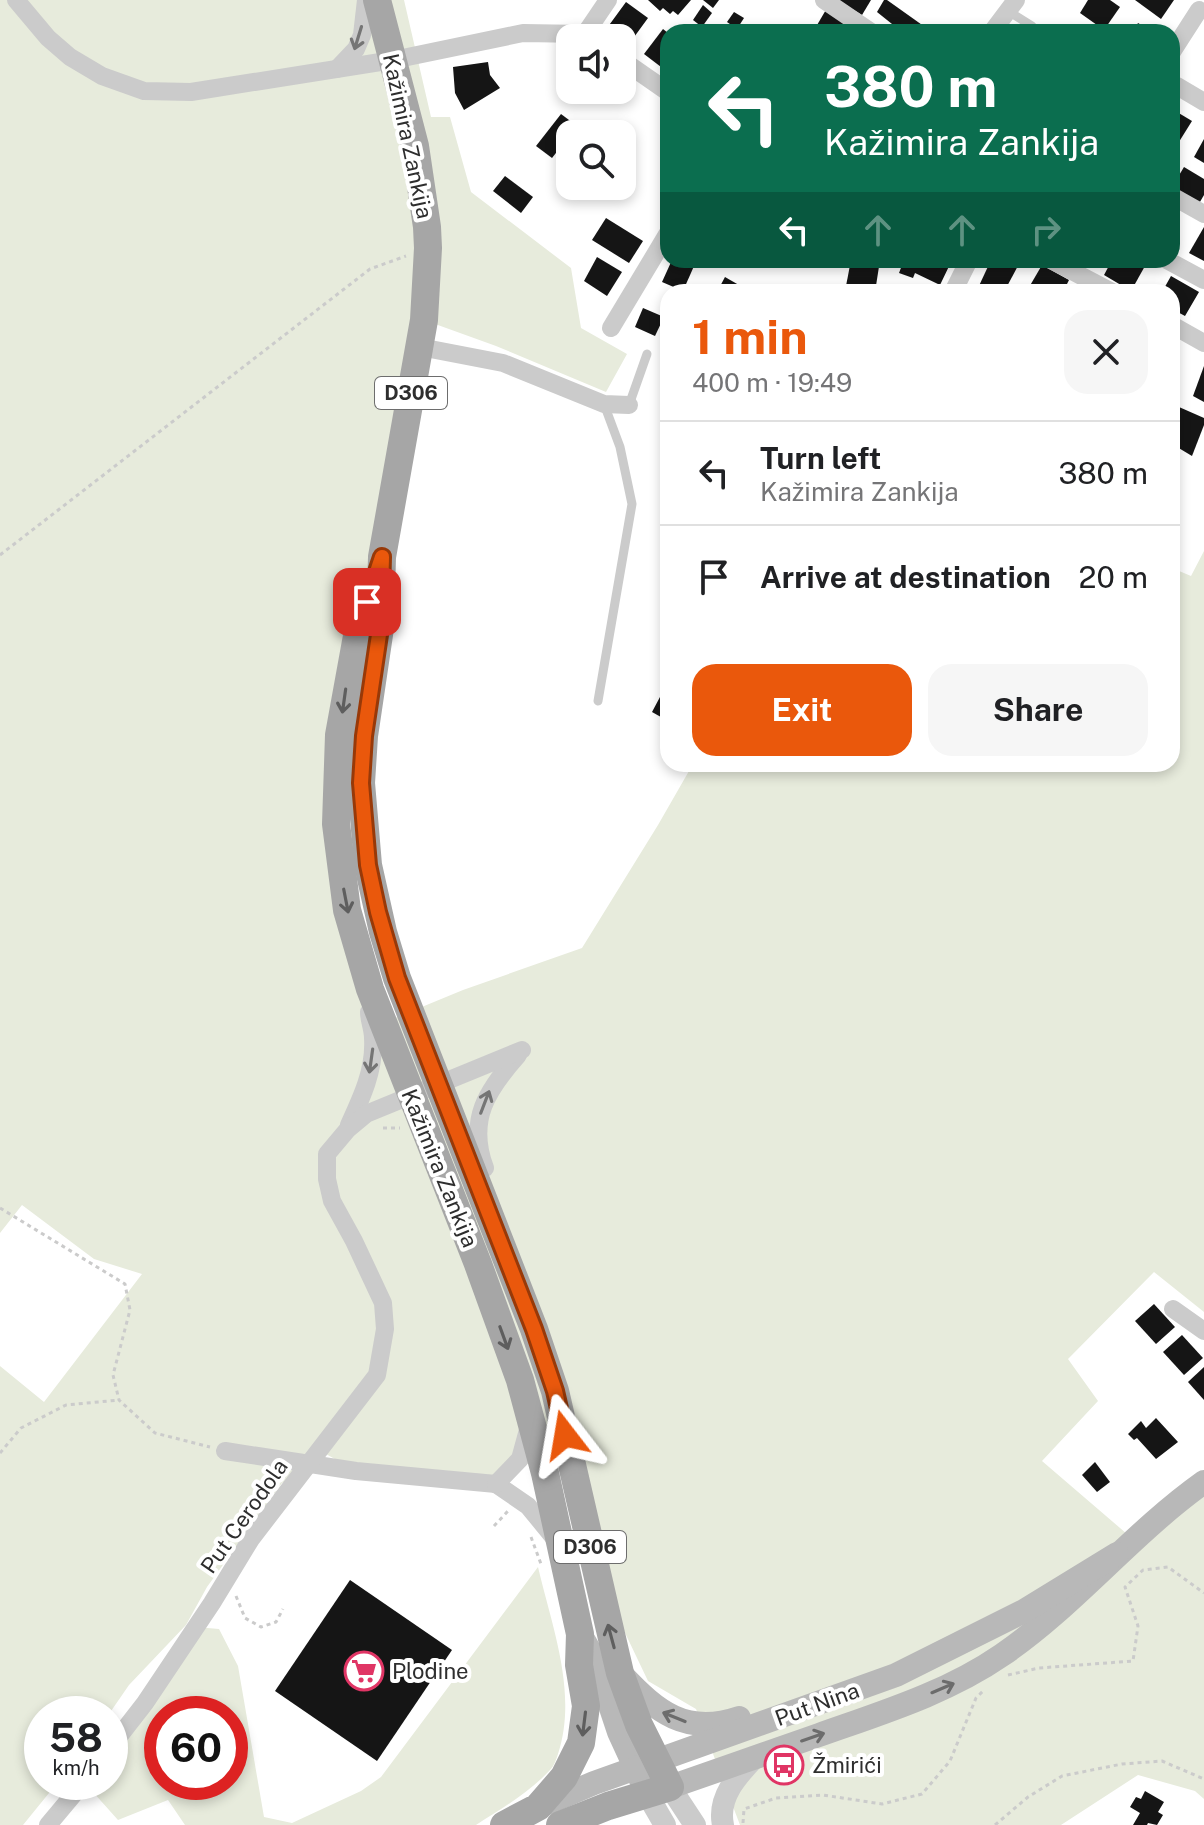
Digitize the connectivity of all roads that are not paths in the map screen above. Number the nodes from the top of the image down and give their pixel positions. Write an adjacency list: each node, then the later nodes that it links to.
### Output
1 (16, 0): 15 (street)
2 (366, 0): 15 (street, one-way to 15)
3 (377, 0): 14 (main road, Kažimira Zankija / D306)
4 (608, 0): 8 (street)
5 (824, 0): 9 (street)
6 (1011, 4): 10 (street); 11 (lane)
7 (1199, 10): 13 (street)
8 (595, 24)
9 (859, 24)
10 (997, 24)
11 (1030, 24)
12 (556, 35): 14 (street)
13 (1180, 40)
14 (393, 60): 15 (street); 30 (main road, Kažimira Zankija / D306)
15 (337, 69)
16 (636, 70): 17 (street)
17 (660, 86)
18 (1180, 88): 19 (street)
19 (1204, 102)
20 (1180, 200): 21 (street)
21 (1204, 214)
22 (660, 246): 27 (street)
23 (1180, 267): 25 (street)
24 (1065, 268): 26 (street)
25 (1204, 280)
26 (1092, 284)
27 (611, 328)
28 (1180, 330): 29 (street)
29 (1204, 343)
30 (420, 347): 32 (street); 34 (main road, Kažimira Zankija / D306)
31 (647, 354): 33 (lane)
32 (604, 404): 33 (street); 35 (lane)
33 (629, 405)
34 (382, 557): 36 (main road, Kažimira Zankija / D306, one-way to 36); 37 (main road, Kažimira Zankija / D306)
35 (598, 701)
36 (370, 989): 38 (main road, Kažimira Zankija / D306); 39 (street, one-way to 39)
37 (439, 1083): 38 (street); 40 (main road, Kažimira Zankija / D306); 40 (street, one-way to 37)
38 (411, 1095): 39 (street); 43 (main road, Kažimira Zankija / D306, one-way to 43)
39 (348, 1129): 45 (street)
40 (496, 1232): 51 (main road, Kažimira Zankija / D306, one-way to 40)
41 (1173, 1309): 42 (street)
42 (1204, 1331)
43 (531, 1417): 47 (street); 48 (main road, Kažimira Zankija / D306)
44 (225, 1451): 45 (street)
45 (309, 1465): 47 (street, Put Cerodola); 53 (street, Put Cerodola)
46 (1204, 1482): 49 (main road, Put Nina)
47 (496, 1484): 48 (street)
48 (560, 1546): 50 (main road, Kažimira Zankija / D306)
49 (1117, 1554): 52 (main road, Put Nina); 54 (main road, Put Nina, one-way to 49)
50 (580, 1634): 55 (main road, Kažimira Zankija); 57 (main road, D306, one-way to 57)
51 (620, 1673): 52 (main road, one-way to 51); 55 (main road, Kažimira Zankija / D306)
52 (776, 1719): 55 (main road, Put Nina)
53 (128, 1725)
54 (755, 1757): 55 (main road, Put Nina); 63 (street)
55 (652, 1778): 57 (main road, Put Nina); 60 (main road, Put Nina); 61 (street); 62 (street)
56 (69, 1800): 58 (street)
57 (538, 1807): 59 (main road, Put Nina / D306)
58 (48, 1825)
59 (504, 1825)
60 (560, 1825)
61 (665, 1825)
62 (695, 1825)
63 (723, 1825)

